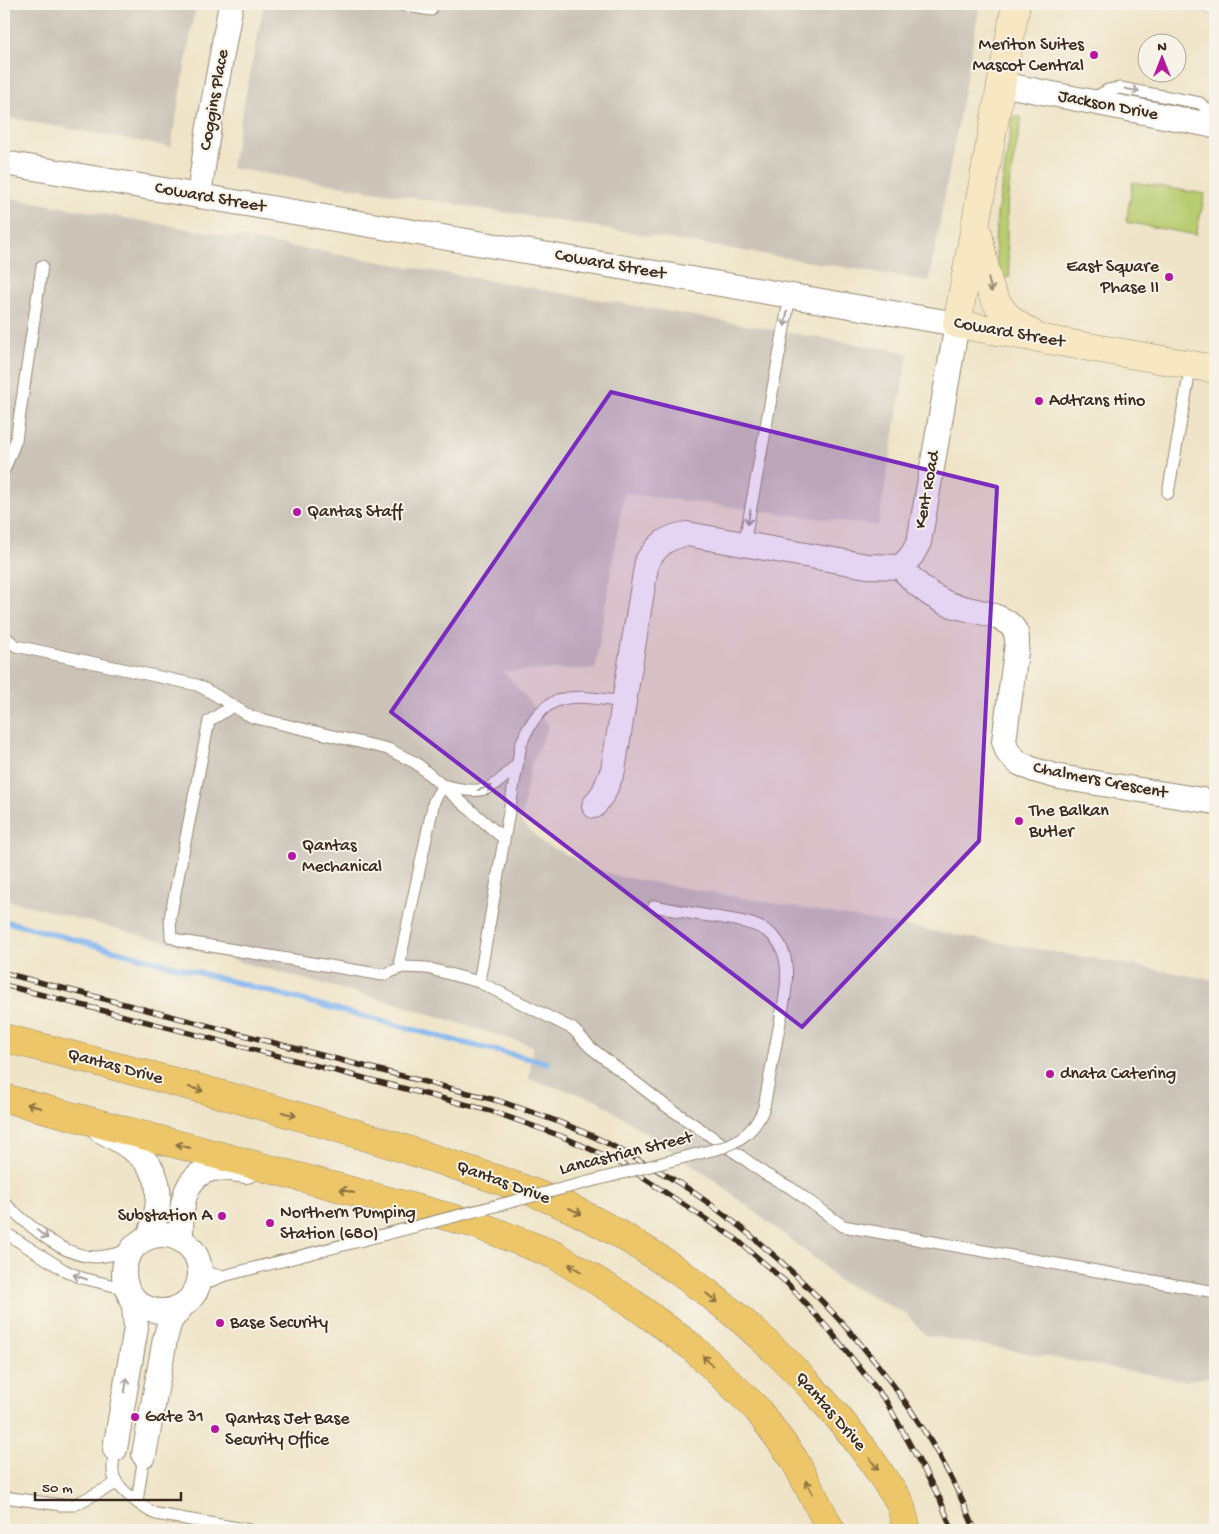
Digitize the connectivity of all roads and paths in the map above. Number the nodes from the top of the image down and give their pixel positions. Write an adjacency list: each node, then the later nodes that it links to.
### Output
1 (231, 4): 10 (street, Coggins Place)
2 (397, 4): 6 (lane)
3 (1014, 4): 7 (main road, Kent Road)
4 (1210, 4): 5 (street)
5 (1215, 5)
6 (431, 10)
7 (1001, 84): 8 (street, Jackson Drive); 11 (main road, Kent Road)
8 (1211, 125)
9 (4, 163): 10 (street, Coward Street)
10 (199, 196): 13 (street, Coward Street)
11 (975, 221): 14 (main road, Kent Road); 15 (main road, one-way to 15)
12 (42, 266): 17 (lane)
13 (790, 296): 14 (street, Coward Street); 19 (lane, one-way to 19)
14 (957, 324): 15 (main road, Coward Street); 20 (street, Kent Road)
15 (1042, 338): 16 (main road, Coward Street)
16 (1203, 367): 18 (lane)
17 (4, 470)
18 (1168, 493)
19 (744, 545): 20 (street); 22 (street)
20 (901, 567): 26 (street, Chalmers Crescent)
21 (4, 636): 23 (lane)
22 (624, 702): 24 (lane); 27 (street)
23 (233, 706): 25 (lane); 30 (lane)
24 (517, 763): 25 (lane, one-way to 24); 28 (lane)
25 (443, 785): 28 (lane); 30 (lane)
26 (1215, 802)
27 (594, 806)
28 (503, 838): 31 (lane)
29 (654, 906): 41 (lane, Lancastrian Street, bridge)
30 (403, 967): 31 (lane)
31 (479, 982): 43 (lane)
32 (4, 1038): 52 (highway, Qantas Drive, one-way to 52)
33 (4, 1098): 34 (highway, one-way to 33)
34 (64, 1114): 35 (highway, one-way to 34); 39 (street)
35 (281, 1173): 38 (street); 51 (highway, one-way to 35)
36 (4, 1203): 39 (lane, one-way to 39)
37 (4, 1232): 42 (lane, one-way to 37)
38 (181, 1240): 39 (street); 40 (street)
39 (140, 1243): 42 (street)
40 (197, 1258): 41 (lane); 44 (street)
41 (223, 1276): 44 (lane, Lancastrian Street)
42 (128, 1291): 44 (street); 45 (street, one-way to 42)
43 (1215, 1292)
44 (188, 1300): 46 (street)
45 (117, 1441): 46 (street); 47 (lane)
46 (146, 1446): 49 (lane)
47 (117, 1483): 48 (lane); 49 (lane)
48 (4, 1497)
49 (137, 1502): 50 (lane)
50 (250, 1530)
51 (831, 1530)
52 (907, 1530)

